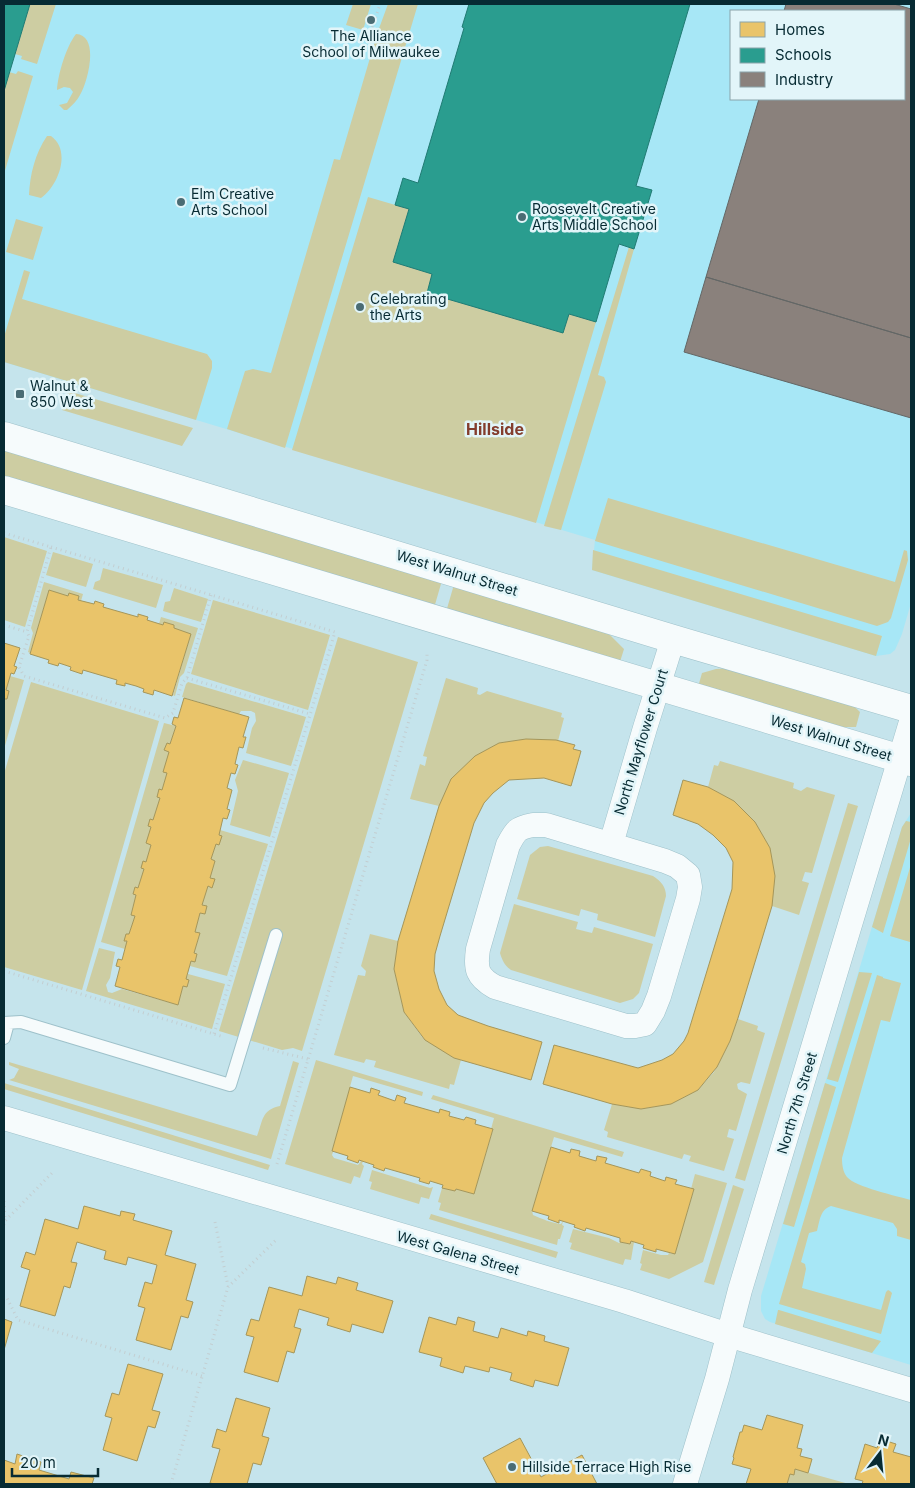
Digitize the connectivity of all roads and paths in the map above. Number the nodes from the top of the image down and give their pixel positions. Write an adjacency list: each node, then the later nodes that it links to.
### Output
1 (380, 4): 2 (path)
2 (371, 32)
3 (4, 436): 10 (main road, West Walnut Street)
4 (4, 490): 13 (main road, West Walnut Street)
5 (4, 533): 6 (path)
6 (51, 547): 7 (path); 9 (path)
7 (212, 595): 12 (path); 15 (path)
8 (4, 625): 9 (path)
9 (27, 632): 12 (path)
10 (673, 639): 13 (street, North Mayflower Court); 14 (main road, West Walnut Street)
11 (427, 654): 25 (path)
12 (187, 678): 15 (path)
13 (658, 686): 17 (main road, West Walnut Street); 18 (street, North Mayflower Court)
14 (911, 709)
15 (310, 714): 22 (path)
16 (911, 722): 17 (street, North 7th Street)
17 (906, 760): 35 (street, North 7th Street)
18 (611, 844): 18 (street)
19 (276, 935): 24 (lane)
20 (4, 971): 22 (path)
21 (6, 1023): 23 (lane); 24 (lane)
22 (214, 1034): 24 (path)
23 (4, 1038)
24 (243, 1042): 25 (path)
25 (308, 1059): 27 (path)
26 (4, 1118): 35 (street, West Galena Street)
27 (277, 1164)
28 (52, 1173): 31 (path)
29 (4, 1201): 31 (path)
30 (215, 1222): 33 (path)
31 (4, 1223)
32 (276, 1240): 33 (path)
33 (228, 1287): 36 (path)
34 (4, 1296): 36 (path)
35 (728, 1335): 37 (street, West Galena Street); 39 (street, North 7th Street)
36 (202, 1376): 38 (path)
37 (911, 1390)
38 (170, 1484)
39 (685, 1484)

